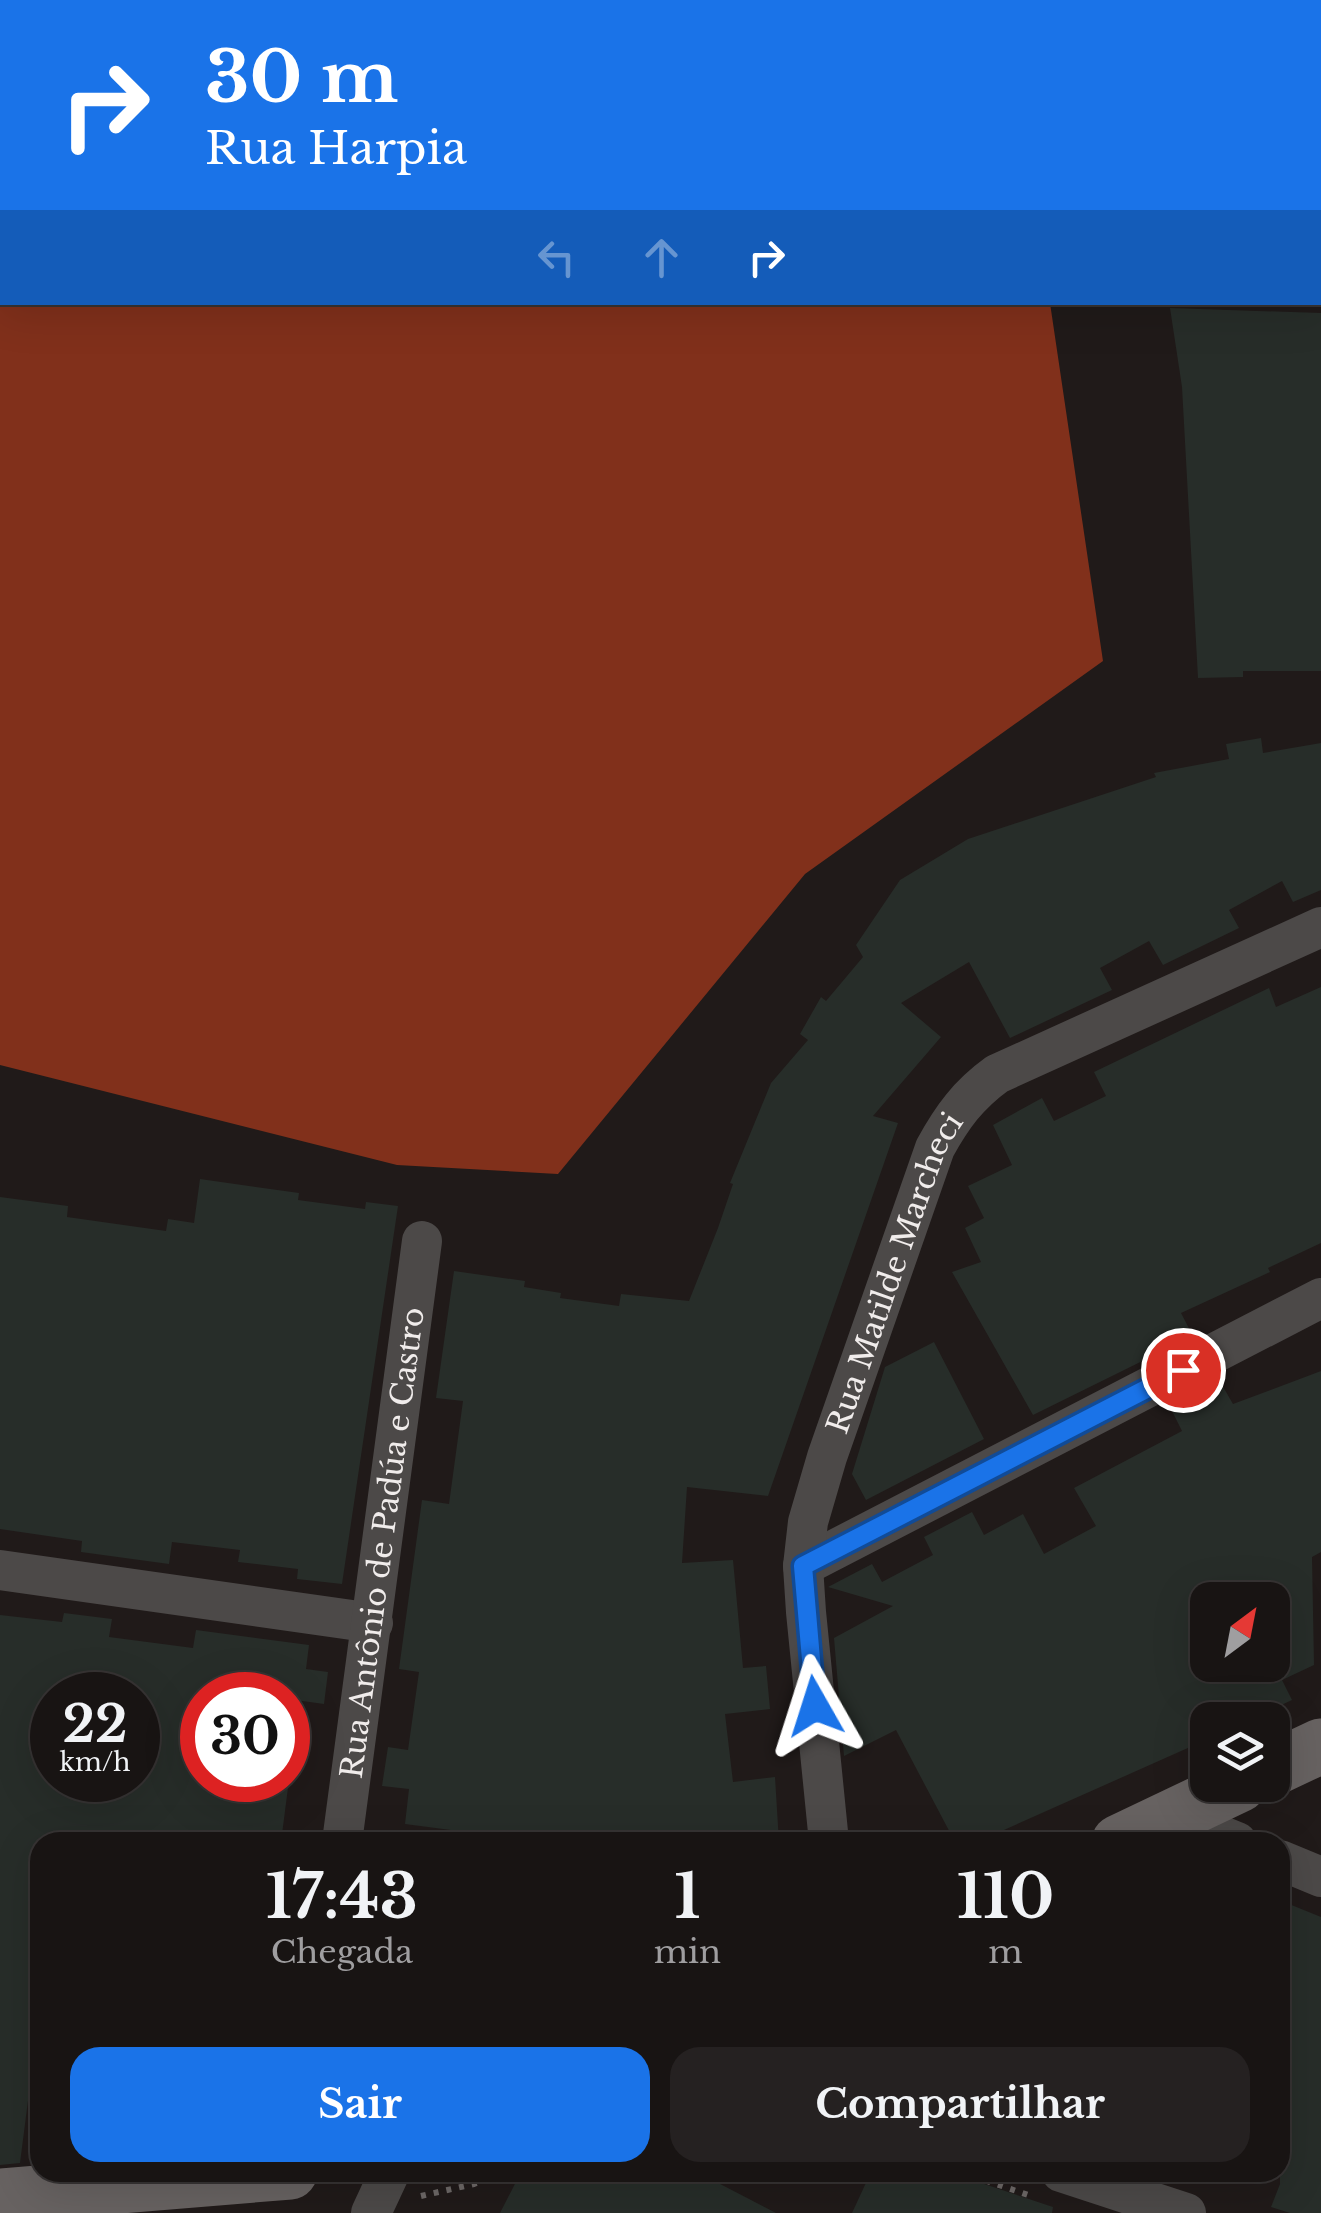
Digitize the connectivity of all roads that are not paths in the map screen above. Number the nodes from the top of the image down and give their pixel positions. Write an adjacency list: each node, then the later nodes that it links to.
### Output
1 (1321, 927): 4 (street, Rua Matilde Marcheci)
2 (422, 1241): 6 (street, Rua Antônio de Padúa e Castro)
3 (1321, 1298): 4 (street)
4 (803, 1566): 12 (street, Rua Matilde Marcheci)
5 (0, 1570): 6 (street)
6 (373, 1623): 11 (street, Rua Antônio de Padúa e Castro)
7 (1321, 1746): 8 (main road)
8 (1290, 1761)
9 (1203, 1802): 10 (main road)
10 (1173, 1816): 13 (main road); 14 (street)
11 (343, 1832)
12 (828, 1832)
13 (1140, 1832)
14 (1213, 1832)
15 (1290, 1864): 16 (street)
16 (1321, 1877)
17 (169, 2182): 19 (main road)
18 (1055, 2187): 20 (street)
19 (0, 2196)
20 (1186, 2213)

